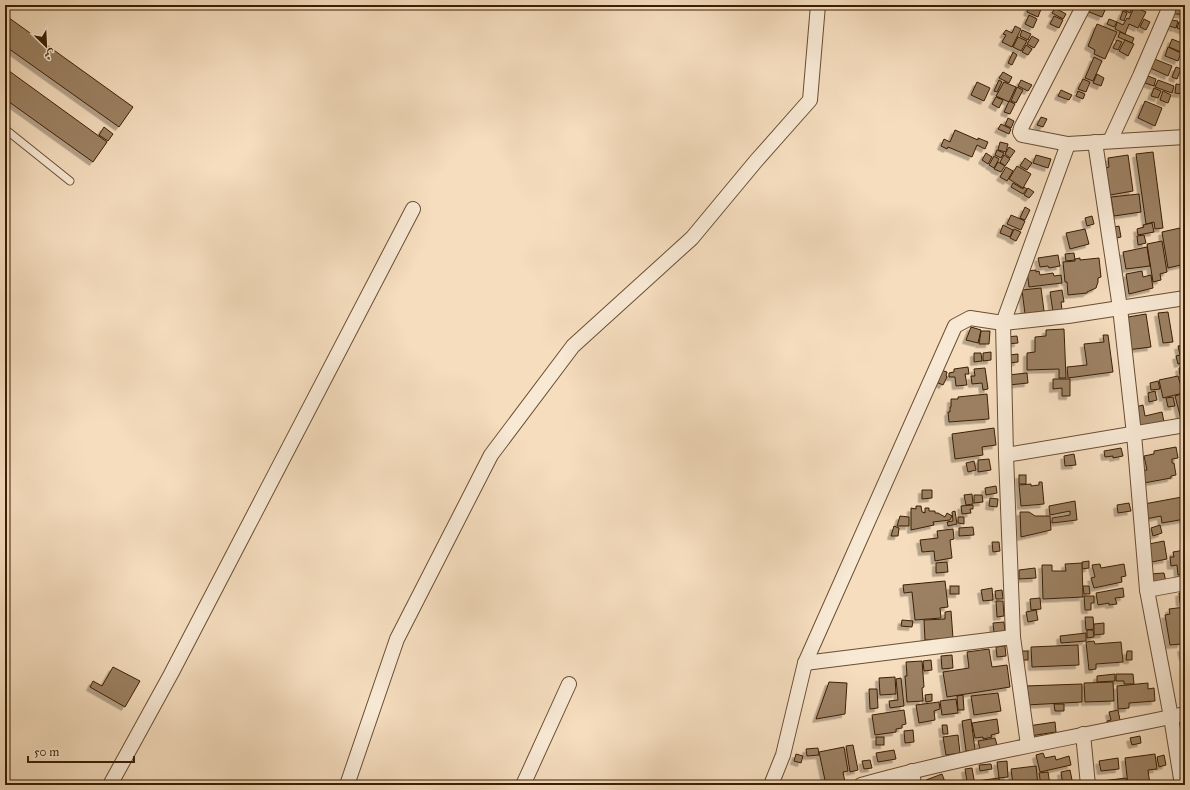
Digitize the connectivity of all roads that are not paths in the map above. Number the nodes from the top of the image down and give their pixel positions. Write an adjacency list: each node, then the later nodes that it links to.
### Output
1 (818, 5): 27 (street)
2 (1084, 5): 8 (street)
3 (1168, 11): 6 (street)
4 (5, 129): 9 (lane)
5 (1185, 137): 6 (street)
6 (1110, 141): 7 (street)
7 (1095, 142): 8 (street); 12 (street)
8 (1068, 144): 13 (street)
9 (70, 181)
10 (413, 209): 26 (street)
11 (1185, 298): 12 (street)
12 (1120, 308): 13 (street); 15 (street)
13 (1003, 323): 16 (street); 20 (street)
14 (1185, 425): 15 (street)
15 (1134, 434): 16 (street); 18 (street)
16 (1006, 455): 19 (street)
17 (1185, 583): 18 (street)
18 (1147, 590): 22 (street)
19 (1013, 637): 20 (street); 24 (street)
20 (805, 663): 29 (street)
21 (569, 684): 28 (street)
22 (1178, 716): 23 (street); 33 (street)
23 (1083, 734): 24 (street); 32 (street)
24 (1028, 746): 25 (street)
25 (912, 771): 30 (street); 31 (street)
26 (110, 785)
27 (347, 785)
28 (523, 785)
29 (771, 785)
30 (861, 785)
31 (914, 785)
32 (1088, 785)
33 (1182, 785)

